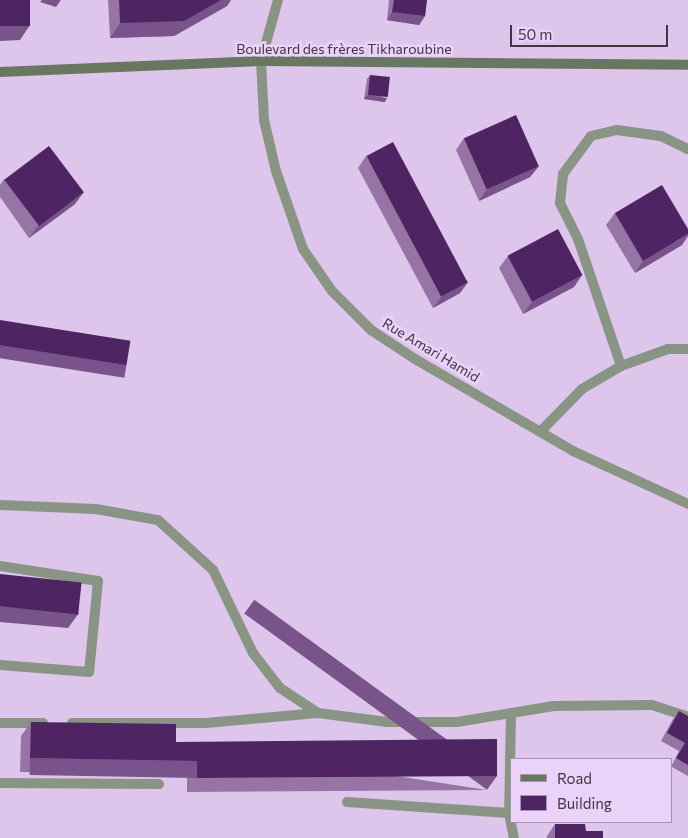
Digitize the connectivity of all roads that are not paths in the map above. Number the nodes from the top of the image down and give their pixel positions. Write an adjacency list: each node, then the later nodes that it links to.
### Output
1 (278, 0): 2 (street, Rue Amari Hamid)
2 (262, 61): 3 (street, Boulevard des frères Tikharoubine); 4 (street, Boulevard des frères Tikharoubine); 8 (street, Rue Amari Hamid)
3 (688, 65)
4 (0, 72)
5 (688, 149): 7 (street)
6 (688, 349): 7 (street)
7 (621, 366): 8 (street)
8 (542, 430): 9 (street, Rue Amari Hamid)
9 (688, 504)
10 (0, 505): 13 (street)
11 (0, 566): 12 (street)
12 (0, 665)
13 (318, 713): 14 (street); 16 (street)
14 (511, 713): 15 (street); 17 (street)
15 (688, 717)
16 (0, 723)
17 (510, 758)
18 (510, 763): 22 (street)
19 (0, 784): 20 (street)
20 (160, 784)
21 (347, 802): 22 (street)
22 (509, 813): 23 (street)
23 (510, 818)
24 (511, 823): 25 (street)
25 (514, 838)

